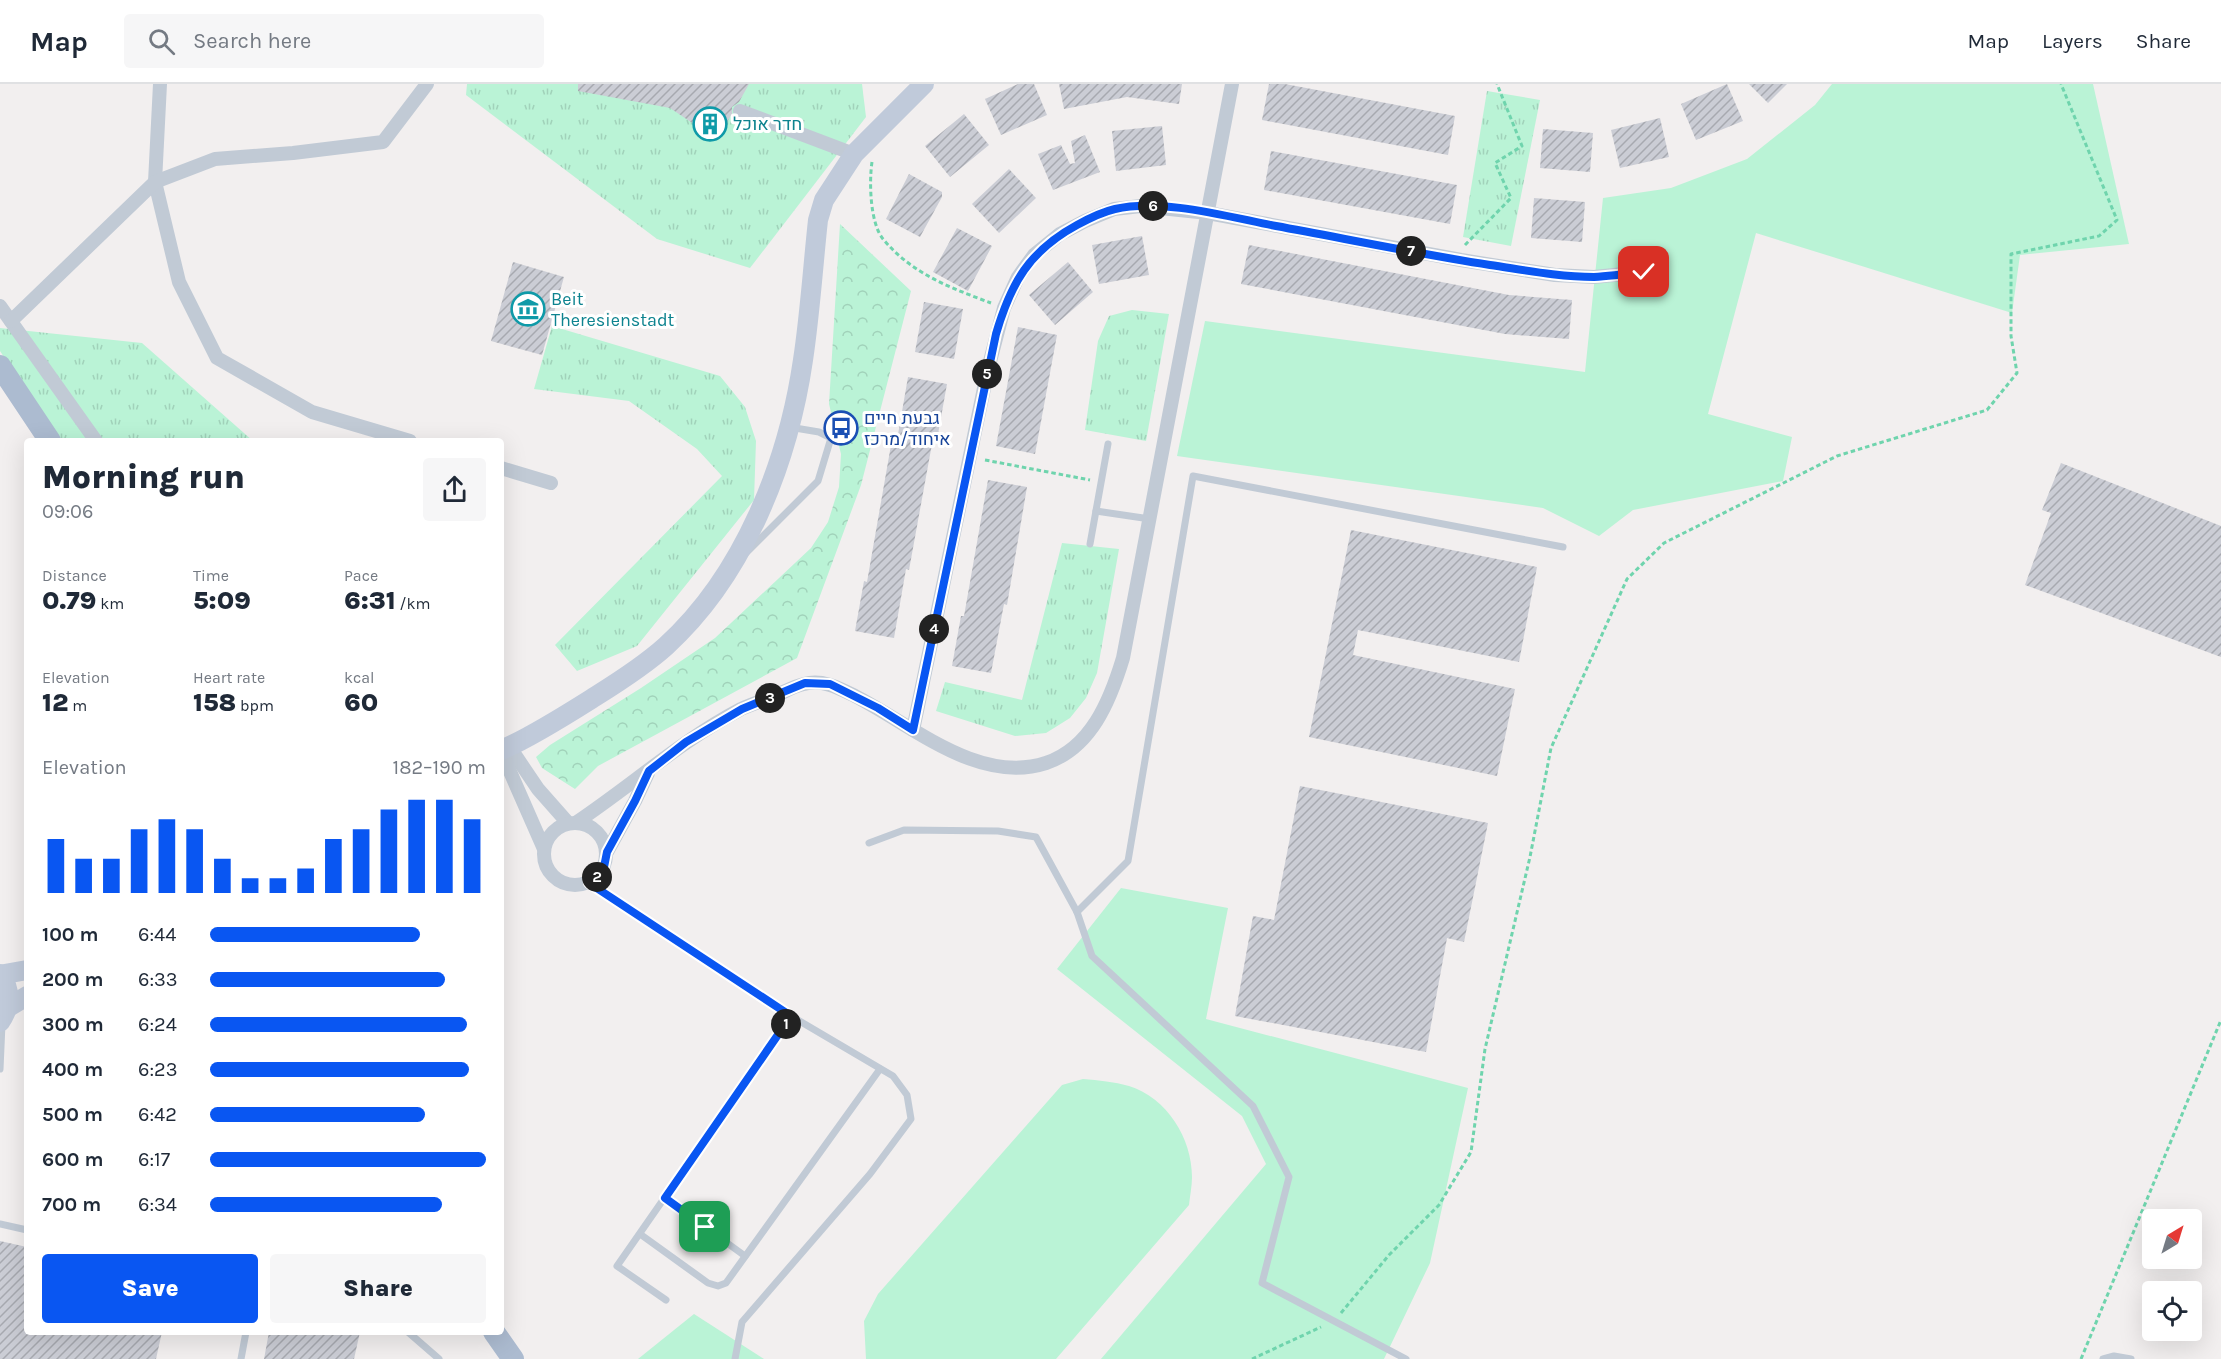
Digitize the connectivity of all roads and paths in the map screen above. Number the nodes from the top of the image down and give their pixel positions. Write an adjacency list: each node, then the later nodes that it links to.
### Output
1 (160, 84): 9 (street)
2 (427, 84): 9 (street)
3 (924, 84): 8 (street)
4 (1232, 84): 10 (street)
5 (1497, 84): 11 (path)
6 (2061, 84): 55 (path)
7 (740, 111): 8 (street)
8 (863, 157): 14 (path); 17 (street)
9 (155, 182): 15 (street); 21 (street)
10 (1208, 213): 11 (street); 14 (street); 28 (street)
11 (1452, 259): 12 (street)
12 (1644, 272)
13 (0, 306): 15 (street)
14 (1004, 308): 23 (street)
15 (11, 321): 20 (street)
16 (0, 368): 18 (main road); 19 (main road)
17 (789, 427): 31 (street); 31 (lane)
18 (38, 438)
19 (48, 438)
20 (94, 438)
21 (400, 438)
22 (1108, 444): 25 (lane)
23 (971, 458): 25 (path); 32 (street)
24 (504, 469): 26 (street)
25 (1101, 482): 27 (lane)
26 (551, 483)
27 (1096, 511): 28 (lane); 29 (lane)
28 (1150, 519): 32 (street)
29 (1090, 544)
30 (1563, 547): 40 (lane)
31 (728, 572): 33 (street)
32 (913, 730): 34 (street)
33 (504, 749): 35 (street); 37 (street)
34 (649, 771): 35 (street); 38 (street)
35 (573, 823): 37 (street); 38 (street)
36 (869, 843): 40 (lane)
37 (544, 849): 39 (street)
38 (607, 852): 39 (street)
39 (589, 883): 45 (lane)
40 (1077, 912): 55 (lane)
41 (24, 970): 42 (street)
42 (0, 974): 44 (street)
43 (24, 998): 44 (street)
44 (3, 1016): 48 (lane)
45 (791, 1016): 47 (lane); 49 (lane)
46 (2221, 1020): 65 (path)
47 (880, 1068): 53 (lane); 62 (lane)
48 (0, 1069)
49 (665, 1198): 52 (lane); 53 (lane)
50 (0, 1224): 51 (lane)
51 (24, 1229)
52 (640, 1234): 53 (lane); 54 (lane)
53 (745, 1256)
54 (666, 1300)
55 (1334, 1321): 63 (path); 64 (lane)
56 (245, 1335): 59 (lane)
57 (412, 1335): 60 (lane)
58 (496, 1335): 61 (main road)
59 (240, 1359)
60 (440, 1359)
61 (513, 1359)
62 (735, 1359)
63 (1252, 1359)
64 (1406, 1359)
65 (2081, 1359)
66 (2103, 1359): 67 (lane)
67 (2131, 1359)

